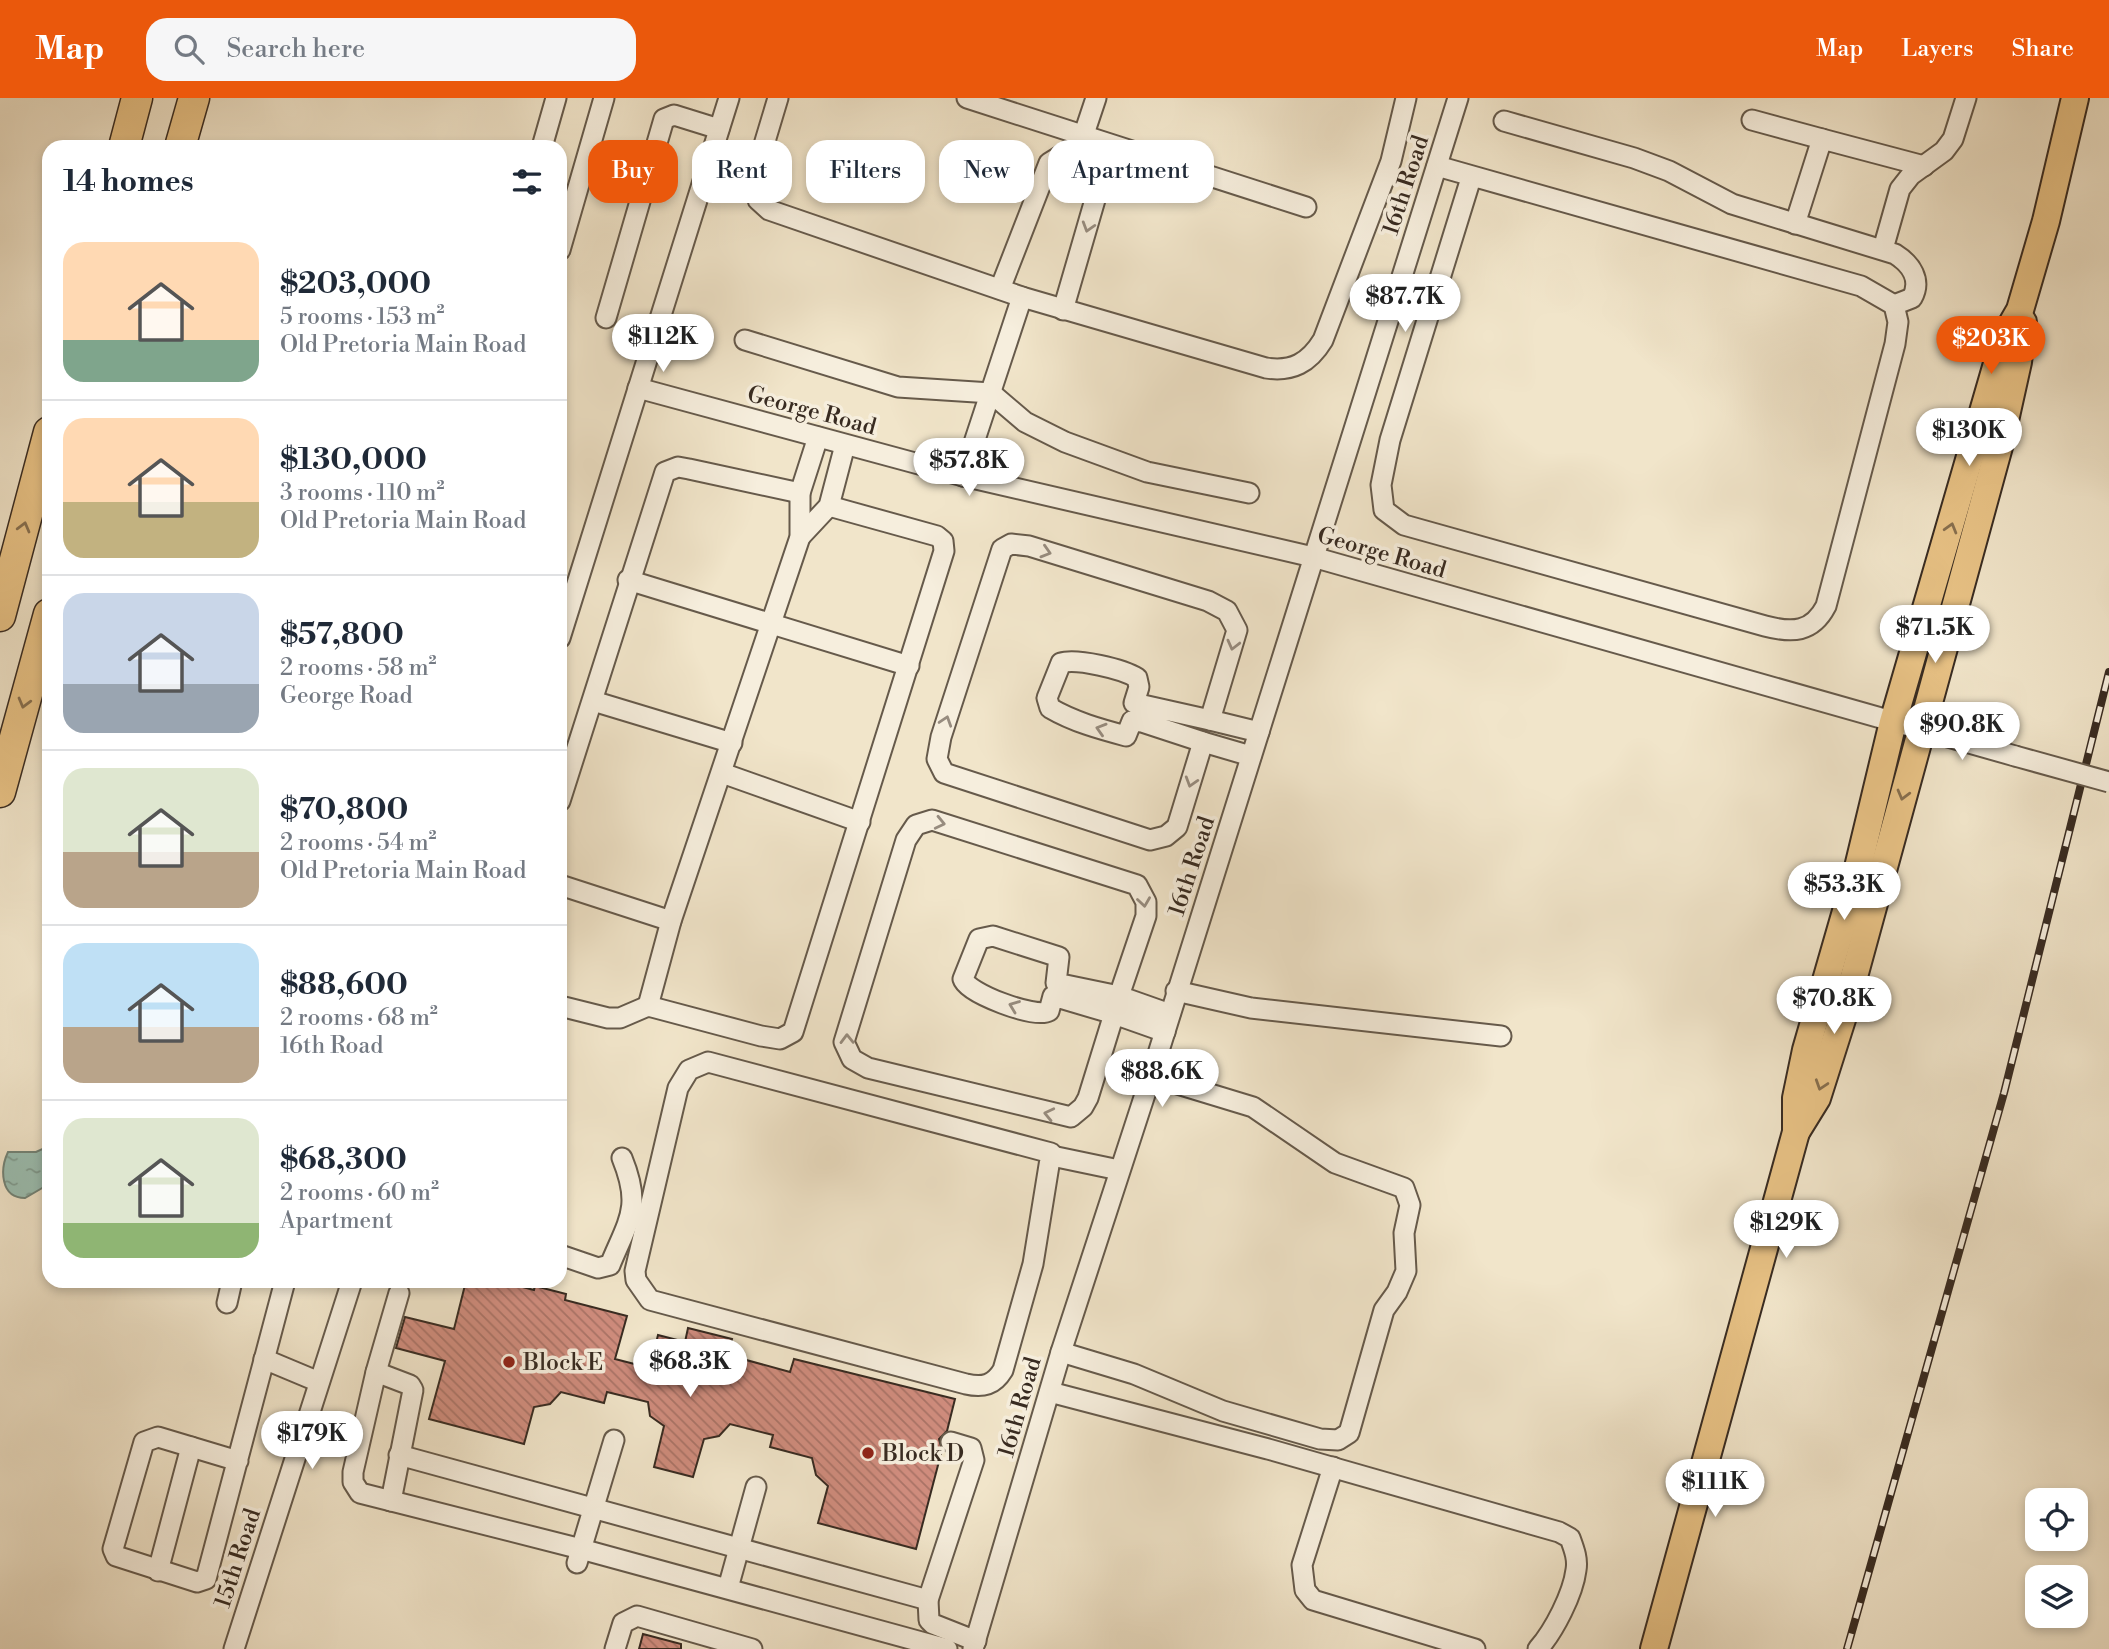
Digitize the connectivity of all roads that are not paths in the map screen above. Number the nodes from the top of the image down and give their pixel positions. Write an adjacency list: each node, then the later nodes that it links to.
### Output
1 (137, 98): 18 (highway)
2 (194, 98): 19 (highway)
3 (556, 98): 20 (street)
4 (604, 98): 26 (street)
5 (778, 98): 28 (street)
6 (967, 98): 16 (street)
7 (1096, 98): 16 (street)
8 (1406, 98): 31 (street)
9 (1458, 98): 21 (street, 16th Road)
10 (1966, 98): 22 (street)
11 (2075, 98): 32 (main road)
12 (727, 99): 15 (street)
13 (1752, 120): 17 (street)
14 (1504, 121): 25 (street)
15 (719, 129): 33 (street); 35 (street)
16 (1082, 138): 24 (street); 28 (street); 31 (street, one-way to 31)
17 (1822, 139): 22 (street); 25 (street)
18 (126, 140)
19 (182, 140)
20 (544, 140)
21 (1437, 166): 23 (street); 45 (street, 16th Road)
22 (1924, 166): 27 (street)
23 (1471, 178): 30 (street); 30 (street)
24 (1306, 207)
25 (1796, 224): 27 (street)
26 (567, 226)
27 (1883, 249): 30 (street)
28 (1000, 289): 29 (street)
29 (1022, 297): 31 (street); 36 (street)
30 (1894, 304)
31 (1063, 310)
32 (2020, 310): 55 (main road, one-way to 32); 56 (main road)
33 (606, 318)
34 (745, 340): 36 (street)
35 (638, 388): 37 (street, George Road); 47 (street)
36 (991, 393): 40 (street); 42 (street)
37 (818, 437): 38 (street, George Road); 41 (street)
38 (845, 444): 40 (street, George Road); 43 (street)
39 (42, 458): 48 (highway, one-way to 39)
40 (963, 477): 45 (street, George Road)
41 (800, 493): 44 (street); 46 (street)
42 (1249, 493)
43 (829, 506): 44 (street); 51 (street)
44 (800, 537): 49 (street)
45 (1313, 557): 55 (street, George Road); 57 (street, 16th Road)
46 (628, 580): 49 (street); 52 (street)
47 (567, 616)
48 (0, 617)
49 (769, 625): 51 (street); 59 (street)
50 (42, 639): 64 (highway, one-way to 64)
51 (909, 666): 65 (street)
52 (593, 701): 59 (street); 62 (street)
53 (1133, 712): 53 (street, one-way to 53); 54 (street); 58 (street)
54 (1210, 720): 57 (street); 58 (street, one-way to 54)
55 (1893, 722): 56 (street, George Road); 76 (main road)
56 (1920, 729): 63 (street, George Road, bridge); 76 (main road, one-way to 76)
57 (1259, 732): 60 (street, 16th Road)
58 (1203, 742): 60 (street)
59 (732, 743): 61 (street)
60 (1251, 755): 69 (street, 16th Road)
61 (722, 773): 65 (street); 67 (street)
62 (567, 780)
63 (2109, 782)
64 (0, 792)
65 (860, 822): 71 (street)
66 (567, 887): 67 (street)
67 (671, 921): 71 (street)
68 (1055, 989): 68 (street, one-way to 68); 70 (street)
69 (1176, 991): 73 (street, 16th Road); 74 (street)
70 (1117, 1005): 70 (street, one-way to 70); 73 (street)
71 (648, 1006): 72 (street)
72 (567, 1008)
73 (1168, 1023): 75 (street, 16th Road)
74 (1501, 1036)
75 (1151, 1076): 79 (street, 16th Road); 86 (street)
76 (1796, 1132): 112 (main road)
77 (622, 1158): 80 (street)
78 (1051, 1161): 78 (street); 79 (street)
79 (1117, 1176): 86 (street, 16th Road)
80 (567, 1257)
81 (230, 1288): 85 (street)
82 (283, 1288): 87 (street)
83 (350, 1288): 89 (street, 15th Road)
84 (399, 1293): 88 (street)
85 (227, 1303)
86 (1061, 1352): 90 (street, 16th Road)
87 (264, 1359): 89 (street); 95 (street)
88 (376, 1372): 94 (street); 98 (street)
89 (319, 1382): 106 (street, 15th Road)
90 (1050, 1392): 96 (street); 105 (street, 16th Road)
91 (614, 1440): 99 (street)
92 (951, 1442): 104 (street)
93 (191, 1447): 95 (street); 102 (street); 102 (street)
94 (399, 1455): 98 (street); 99 (street)
95 (238, 1461): 102 (street)
96 (1333, 1467): 110 (street); 111 (street)
97 (756, 1487): 100 (street)
98 (391, 1501): 101 (street)
99 (593, 1508): 100 (street); 101 (street)
100 (740, 1547): 103 (street); 104 (street)
101 (579, 1556): 103 (street)
102 (158, 1571)
103 (728, 1588): 109 (street)
104 (928, 1600): 105 (street)
105 (975, 1645)
106 (234, 1649)
107 (615, 1649): 108 (street)
108 (752, 1649)
109 (947, 1649)
110 (1475, 1649)
111 (1538, 1649)
112 (1654, 1649)

